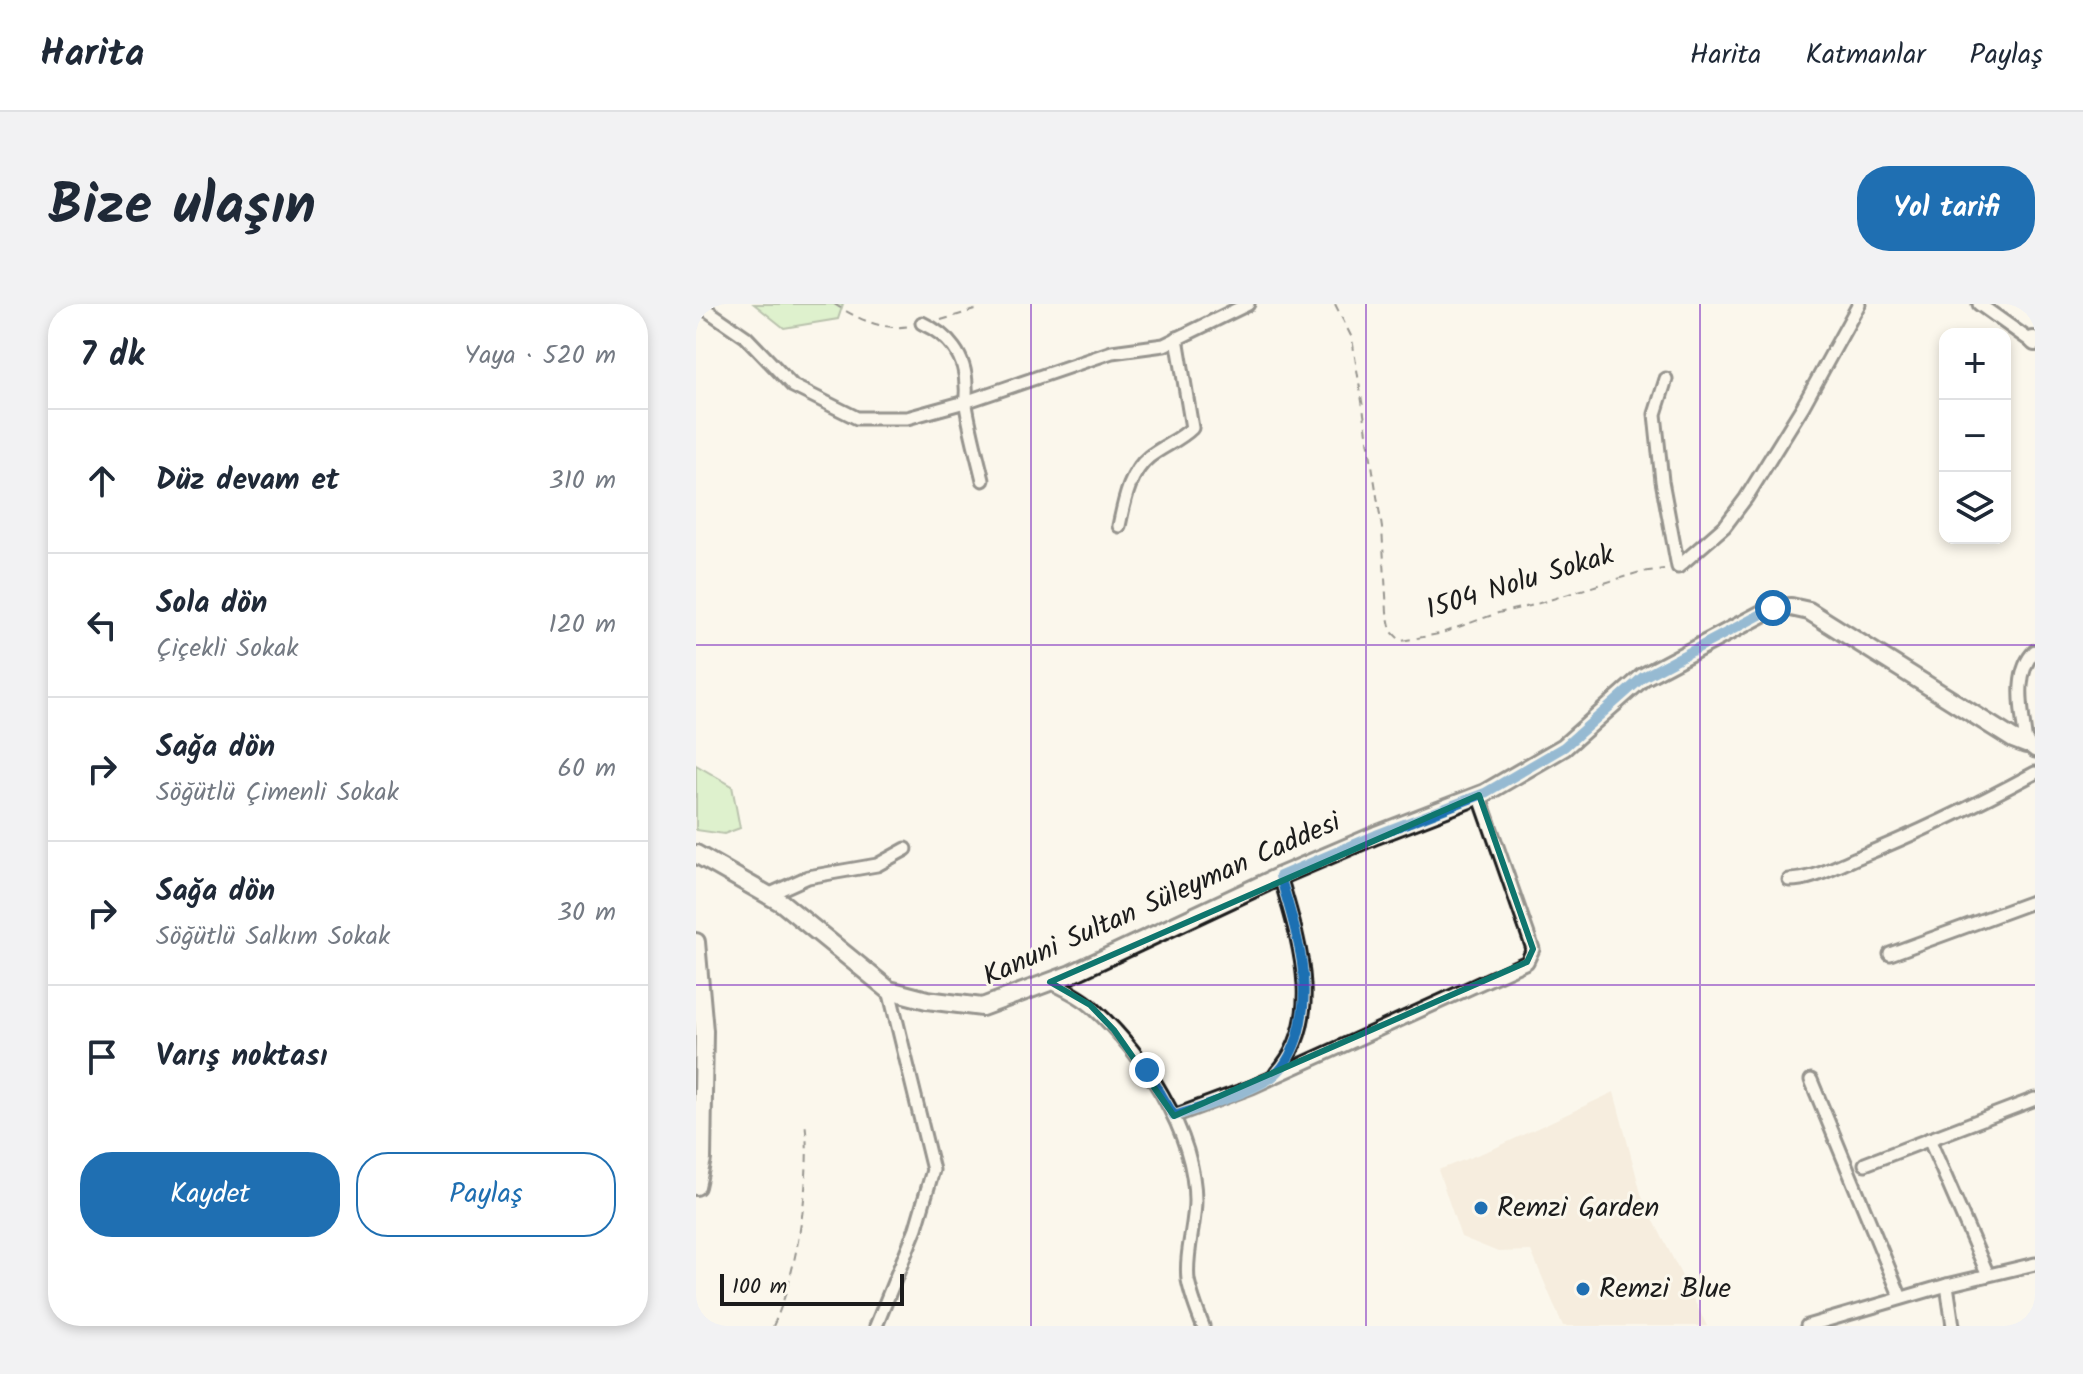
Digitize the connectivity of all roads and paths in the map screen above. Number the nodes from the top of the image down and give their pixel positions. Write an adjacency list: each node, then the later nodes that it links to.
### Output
1 (698, 304): 12 (street)
2 (834, 304): 8 (path)
3 (983, 304): 8 (path)
4 (1248, 304): 9 (street)
5 (1335, 304): 15 (path, 1504 Nolu Sokak)
6 (1859, 304): 15 (street)
7 (1979, 304): 10 (street)
8 (922, 323): 12 (street)
9 (1177, 338): 12 (street); 14 (street)
10 (2034, 342)
11 (1666, 379): 15 (street)
12 (965, 402): 13 (street)
13 (983, 480)
14 (1119, 526)
15 (1678, 567)
16 (2035, 651): 17 (street)
17 (2031, 747): 19 (street, Kanuni Sultan Süleyman Caddesi)
18 (2035, 773): 23 (street)
19 (1479, 795): 22 (street, Kanuni Sultan Süleyman Caddesi); 30 (street)
20 (906, 849): 24 (street)
21 (696, 854): 24 (street, Kanuni Sultan Süleyman Caddesi)
22 (1280, 876): 28 (street, Kanuni Sultan Süleyman Caddesi); 30 (street)
23 (1789, 880)
24 (768, 895): 29 (street, Kanuni Sultan Süleyman Caddesi)
25 (2035, 901): 27 (street)
26 (696, 942): 33 (street)
27 (1890, 954)
28 (1050, 982): 29 (street, Kanuni Sultan Süleyman Caddesi); 34 (street)
29 (889, 990): 44 (street)
30 (1272, 1077): 34 (street)
31 (1811, 1080): 42 (street)
32 (2035, 1099): 36 (street)
33 (699, 1100): 38 (street)
34 (1174, 1116): 45 (street)
35 (805, 1121): 43 (path)
36 (1929, 1139): 37 (street); 40 (street)
37 (1865, 1164)
38 (696, 1186)
39 (2035, 1264): 40 (street)
40 (1988, 1275): 41 (street)
41 (1947, 1285): 42 (street); 47 (street)
42 (1901, 1298): 46 (street)
43 (773, 1326)
44 (876, 1326)
45 (1203, 1326)
46 (1807, 1326)
47 (1953, 1326)

